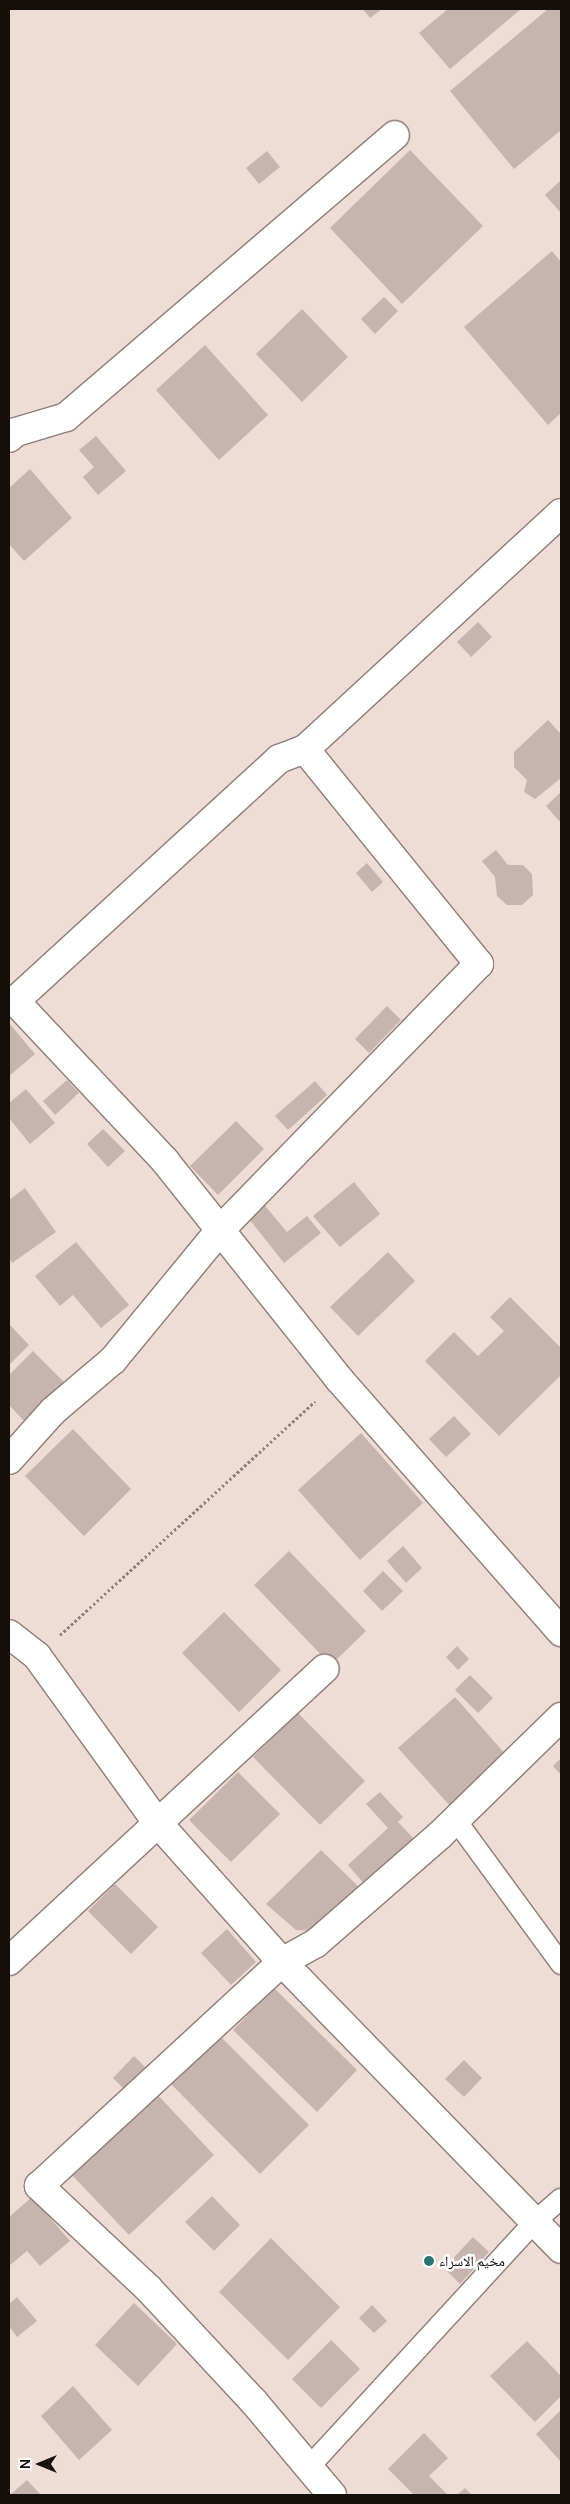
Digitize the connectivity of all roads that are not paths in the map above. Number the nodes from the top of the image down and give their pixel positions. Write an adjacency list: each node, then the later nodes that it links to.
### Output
1 (395, 135): 2 (street)
2 (9, 438)
3 (561, 513): 4 (street)
4 (305, 749): 5 (street); 5 (street)
5 (221, 1229): 6 (street); 7 (street)
6 (9, 1460)
7 (561, 1632)
8 (9, 1634): 12 (street)
9 (324, 1669): 12 (street)
10 (561, 1717): 11 (street)
11 (456, 1819): 14 (street); 15 (lane)
12 (156, 1822): 13 (street); 14 (street)
13 (9, 1961)
14 (282, 1962): 17 (street); 19 (street)
15 (561, 1964)
16 (561, 2199): 17 (lane)
17 (533, 2223): 18 (street); 19 (lane)
18 (561, 2249)
19 (309, 2467): 20 (street)
20 (332, 2495)

